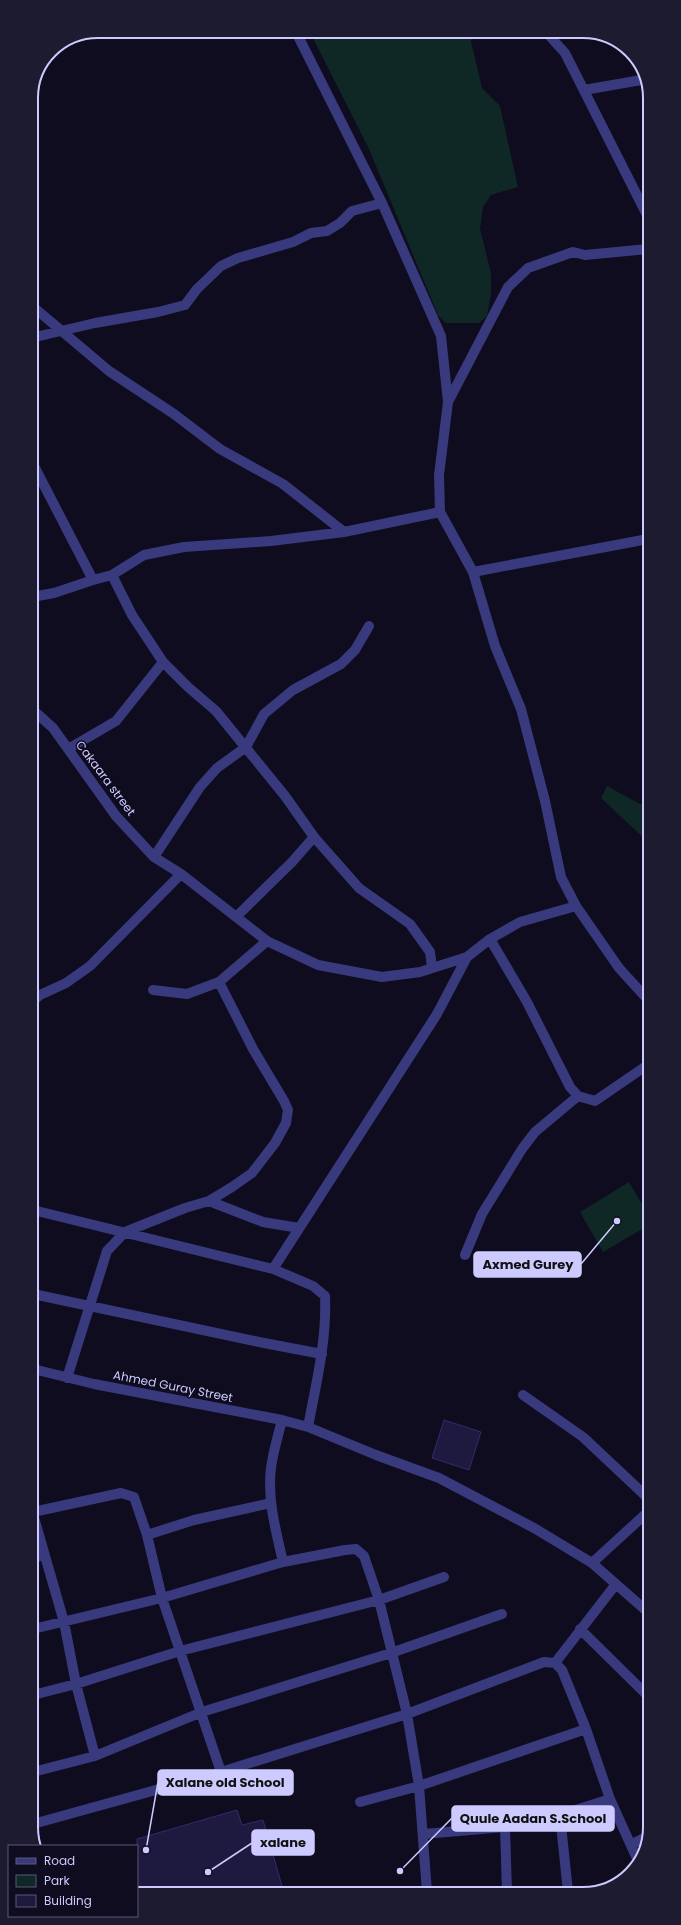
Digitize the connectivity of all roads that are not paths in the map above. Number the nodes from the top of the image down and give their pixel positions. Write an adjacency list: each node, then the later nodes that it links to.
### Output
1 (299, 38): 5 (street)
2 (551, 38): 4 (street)
3 (640, 80): 4 (street)
4 (584, 90): 6 (street)
5 (382, 203): 9 (street); 11 (street)
6 (643, 207)
7 (643, 249): 11 (street)
8 (38, 311): 9 (street)
9 (63, 331): 10 (street); 14 (street)
10 (38, 336)
11 (448, 402): 13 (street)
12 (38, 474): 18 (street)
13 (440, 512): 14 (street); 16 (street)
14 (344, 532): 17 (street)
15 (643, 540): 16 (street)
16 (473, 572): 28 (street)
17 (112, 575): 18 (street); 21 (street)
18 (93, 580): 19 (street)
19 (38, 596)
20 (369, 626): 23 (street)
21 (163, 662): 23 (street); 24 (street)
22 (38, 714): 24 (street, Cakaara street)
23 (246, 747): 25 (street); 26 (street)
24 (68, 749): 26 (street, Cakaara street)
25 (314, 837): 29 (street); 33 (street)
26 (154, 857): 27 (street, Cakaara street)
27 (181, 874): 29 (street, Cakaara street); 36 (street)
28 (576, 906): 30 (street); 37 (street)
29 (236, 917): 31 (street, Cakaara street)
30 (490, 939): 32 (street); 39 (street)
31 (266, 941): 33 (street, Cakaara street); 34 (street)
32 (467, 958): 33 (street, Cakaara street); 42 (street)
33 (432, 967)
34 (219, 982): 35 (street); 40 (street)
35 (153, 990)
36 (38, 994)
37 (643, 994)
38 (643, 1068): 39 (street)
39 (578, 1096): 44 (street)
40 (209, 1201): 42 (street); 43 (street)
41 (38, 1211): 43 (street)
42 (299, 1228): 45 (street)
43 (125, 1232): 45 (street); 47 (street)
44 (465, 1255)
45 (272, 1269): 48 (street)
46 (38, 1295): 47 (street)
47 (89, 1306): 48 (street); 50 (street)
48 (322, 1354): 53 (street)
49 (38, 1370): 50 (street, Ahmed Guray Street)
50 (67, 1378): 52 (street, Ahmed Guray Street)
51 (522, 1395): 54 (street)
52 (282, 1420): 53 (street, Ahmed Guray Street); 55 (street)
53 (308, 1427): 63 (street, Ahmed Guray Street)
54 (643, 1493)
55 (271, 1503): 59 (street); 62 (street)
56 (38, 1512): 59 (street)
57 (643, 1516): 63 (street)
58 (38, 1532): 60 (street)
59 (147, 1535): 66 (street)
60 (44, 1555): 61 (street); 70 (street)
61 (38, 1557)
62 (282, 1562): 66 (street); 67 (street)
63 (592, 1563): 65 (street, Ahmed Guray Street)
64 (444, 1577): 67 (street)
65 (616, 1584): 68 (street, Ahmed Guray Street); 72 (street)
66 (162, 1598): 70 (street); 73 (street)
67 (379, 1600): 73 (street); 74 (street)
68 (643, 1608)
69 (502, 1614): 74 (street)
70 (64, 1622): 71 (street); 76 (street)
71 (38, 1629)
72 (580, 1629): 75 (street); 77 (street)
73 (180, 1651): 76 (street); 79 (street)
74 (391, 1653): 79 (street); 80 (street)
75 (555, 1663): 80 (street); 81 (street)
76 (76, 1684): 78 (street); 82 (street)
77 (643, 1691)
78 (38, 1694)
79 (202, 1712): 82 (street); 84 (street)
80 (407, 1714): 84 (street); 85 (street)
81 (586, 1729): 85 (street); 86 (street)
82 (94, 1756): 83 (street)
83 (38, 1771)
84 (221, 1772): 89 (street)
85 (418, 1786): 87 (street); 91 (street)
86 (610, 1799): 88 (street); 93 (street)
87 (360, 1802)
88 (560, 1815): 90 (street); 97 (street)
89 (38, 1823)
90 (505, 1826): 91 (street); 96 (street)
91 (424, 1834): 95 (street)
92 (642, 1839): 93 (street)
93 (632, 1844): 94 (street)
94 (636, 1855)
95 (427, 1887)
96 (507, 1887)
97 (567, 1887)

